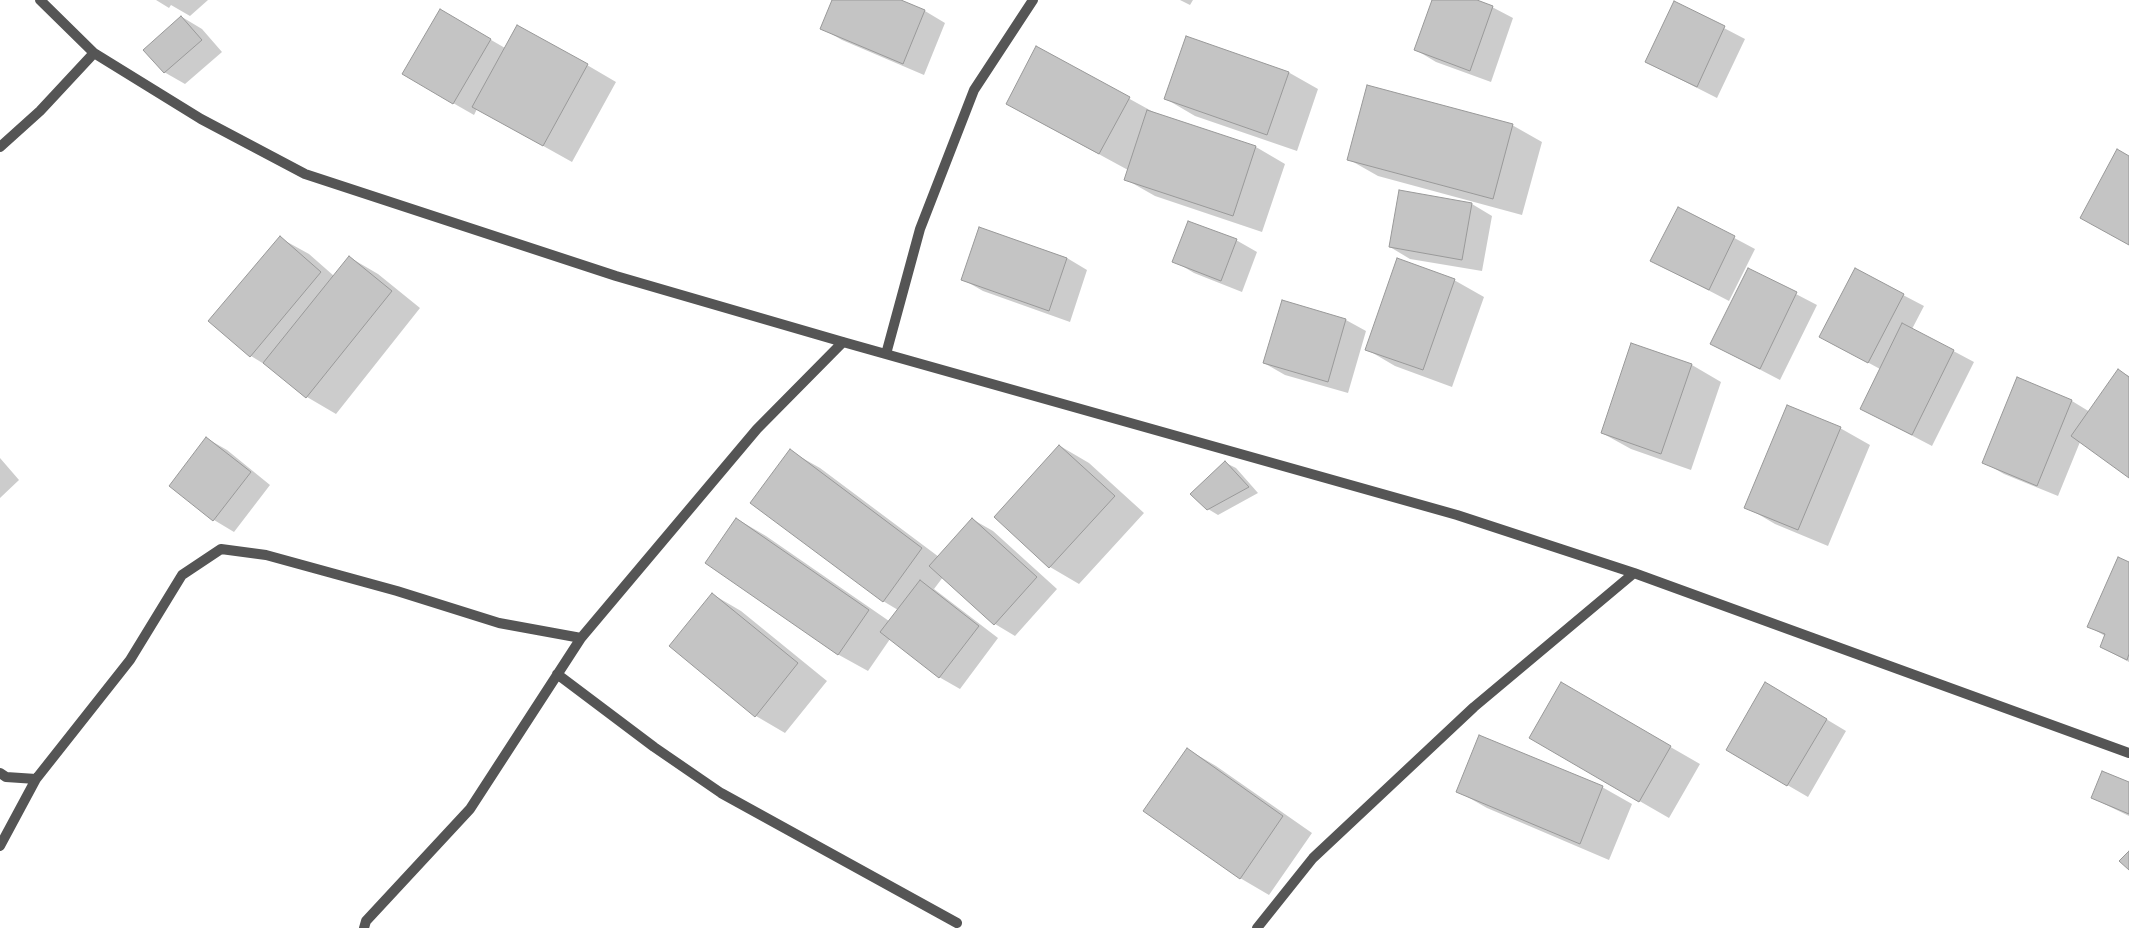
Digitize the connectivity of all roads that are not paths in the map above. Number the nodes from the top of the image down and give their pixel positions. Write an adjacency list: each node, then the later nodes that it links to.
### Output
1 (40, 0): 3 (street)
2 (1033, 0): 6 (street)
3 (94, 52): 4 (street); 5 (street)
4 (0, 147)
5 (843, 342): 6 (street); 8 (street)
6 (886, 354): 7 (street)
7 (1634, 573): 10 (street); 16 (street)
8 (581, 638): 9 (street); 12 (street)
9 (557, 674): 14 (street); 15 (street)
10 (2129, 753)
11 (0, 773): 12 (street)
12 (36, 780): 13 (street)
13 (0, 846)
14 (957, 923)
15 (364, 928)
16 (1258, 928)

